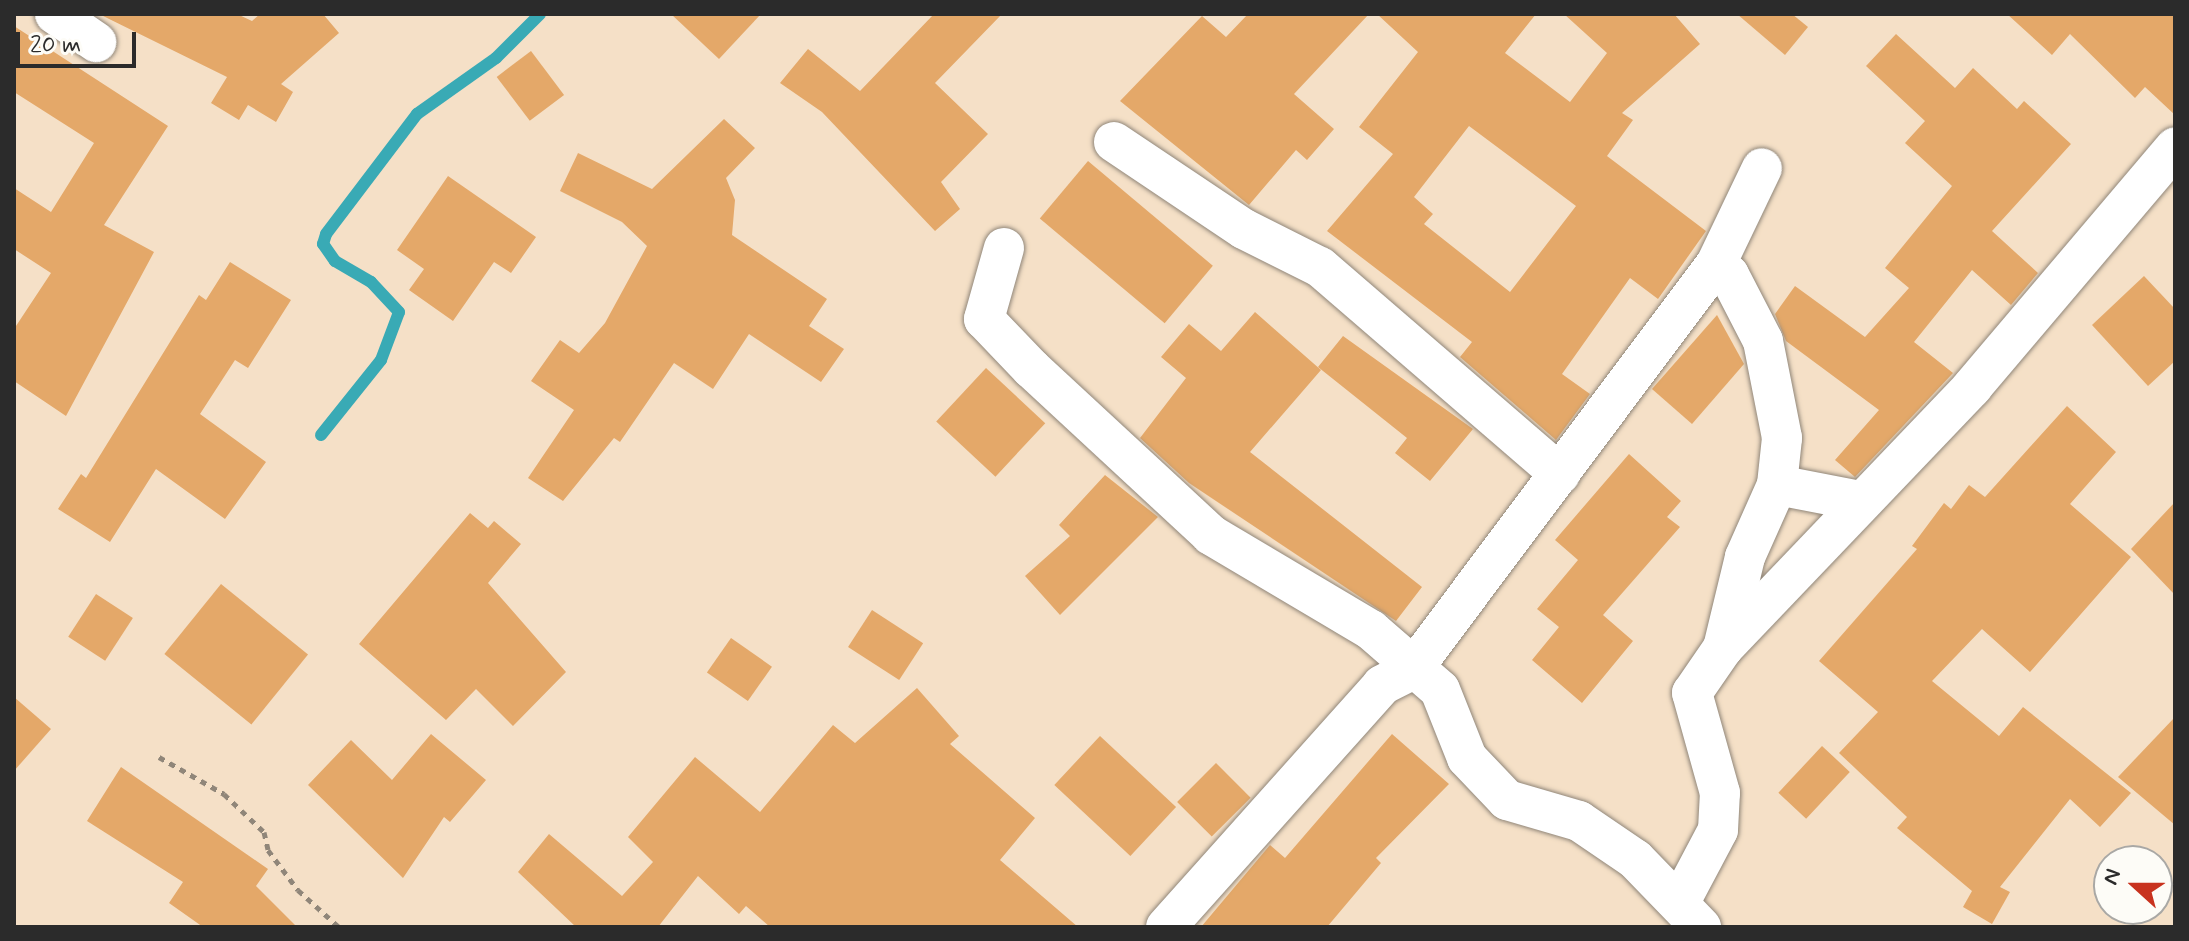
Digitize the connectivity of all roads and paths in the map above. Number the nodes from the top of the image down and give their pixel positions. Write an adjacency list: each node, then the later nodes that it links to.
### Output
1 (55, 14): 2 (street)
2 (96, 42)
3 (1114, 142): 8 (street)
4 (2175, 148): 10 (street)
5 (1762, 168): 7 (street)
6 (1004, 248): 12 (street)
7 (1716, 264): 8 (street); 9 (street)
8 (1560, 474): 12 (street)
9 (1777, 485): 10 (street); 11 (street)
10 (1860, 501): 11 (street)
11 (1723, 648): 14 (street)
12 (1412, 670): 14 (street); 16 (street)
13 (159, 757): 15 (path)
14 (1691, 914)
15 (339, 927)
16 (1166, 927)

